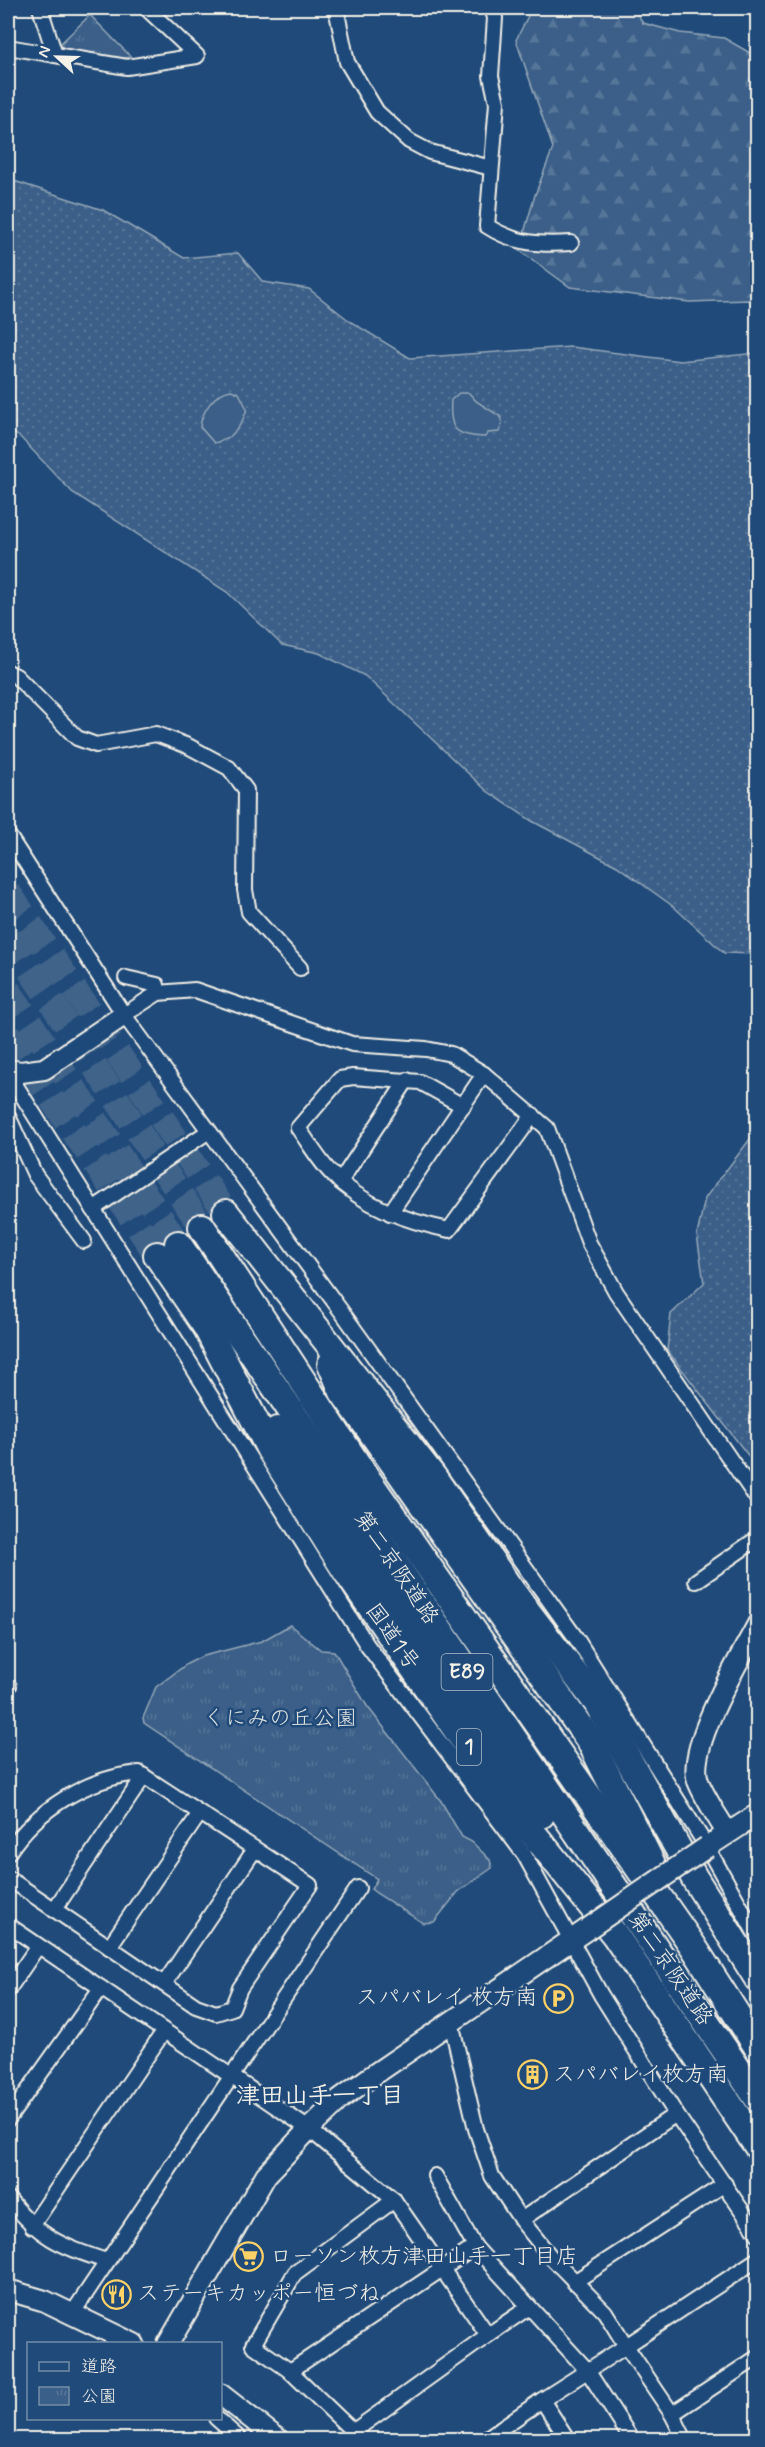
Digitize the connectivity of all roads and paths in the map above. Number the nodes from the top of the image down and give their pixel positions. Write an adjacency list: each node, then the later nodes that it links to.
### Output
1 (40, 8): 6 (street)
2 (146, 8): 6 (street)
3 (336, 8): 7 (street)
4 (492, 8): 7 (street)
5 (8, 47): 6 (street)
6 (55, 55)
7 (491, 168): 8 (street)
8 (571, 243)
9 (8, 672): 11 (street)
10 (8, 835): 14 (street)
11 (300, 968)
12 (126, 978): 13 (street)
13 (158, 993): 14 (street); 16 (street)
14 (124, 1015): 15 (street); 21 (street)
15 (8, 1072): 23 (street)
16 (484, 1074): 18 (street); 19 (street)
17 (406, 1080): 18 (street); 22 (street); 22 (street)
18 (463, 1106): 25 (street)
19 (533, 1115): 25 (street); 31 (street)
20 (8, 1116): 27 (street)
21 (210, 1131): 23 (street); 39 (street)
22 (340, 1182): 25 (street)
23 (93, 1209): 47 (street)
24 (225, 1213): 30 (highway)
25 (390, 1213)
26 (202, 1227): 49 (highway, 第二京阪道路 / E89)
27 (84, 1241)
28 (167, 1250): 29 (highway, 国道1号 / 1); 52 (highway, 第二京阪道路 / E89)
29 (207, 1328): 52 (highway); 64 (highway, 国道1号 / 1)
30 (316, 1330): 49 (highway); 51 (highway)
31 (758, 1500)
32 (758, 1538): 33 (street)
33 (696, 1581)
34 (758, 1624): 38 (street)
35 (144, 1776): 36 (street); 41 (street); 44 (street)
36 (200, 1813): 40 (street); 50 (street)
37 (758, 1814): 38 (street)
38 (727, 1833): 39 (street)
39 (706, 1847): 46 (street); 47 (street, bridge)
40 (255, 1848): 53 (street); 53 (street)
41 (8, 1853)
42 (8, 1878): 44 (street)
43 (358, 1888): 59 (street)
44 (54, 1910): 50 (street)
45 (8, 1925): 48 (street)
46 (758, 1938)
47 (569, 1941): 56 (street); 61 (street)
48 (38, 1946): 54 (street); 55 (street)
49 (693, 1946): 58 (highway, 第二京阪道路 / E89)
50 (109, 1947): 53 (street)
51 (758, 1979)
52 (680, 1983): 60 (highway, 第二京阪道路 / E89)
53 (164, 1984)
54 (101, 1988): 57 (street); 62 (street)
55 (8, 1990)
56 (450, 2022): 63 (street); 69 (street)
57 (164, 2031): 59 (street); 70 (street)
58 (758, 2048)
59 (231, 2076): 63 (street); 74 (street)
60 (758, 2099)
61 (675, 2114): 66 (street); 69 (street)
62 (8, 2119)
63 (309, 2129): 68 (street); 82 (street)
64 (758, 2147)
65 (435, 2176): 72 (street)
66 (725, 2184): 71 (street); 76 (street)
67 (8, 2198): 70 (street)
68 (394, 2200): 75 (street); 86 (street)
69 (521, 2220): 76 (street)
70 (32, 2226): 74 (street)
71 (758, 2234)
72 (475, 2247): 75 (street); 78 (street)
73 (758, 2259): 83 (street)
74 (106, 2261): 79 (street)
75 (442, 2267): 80 (street); 86 (street)
76 (574, 2282): 83 (street)
77 (8, 2290): 79 (street)
78 (528, 2308): 80 (street); 85 (street)
79 (72, 2314): 81 (street)
80 (488, 2335): 91 (street)
81 (132, 2342)
82 (169, 2342)
83 (626, 2346): 85 (street); 89 (street)
84 (758, 2357): 89 (street)
85 (586, 2370): 88 (street); 96 (street)
86 (290, 2371): 91 (street)
87 (222, 2396): 93 (street)
88 (542, 2400): 94 (street); 95 (street)
89 (672, 2414): 97 (street)
90 (218, 2420): 92 (street)
91 (358, 2435)
92 (242, 2439)
93 (279, 2439)
94 (483, 2439)
95 (568, 2439)
96 (632, 2439)
97 (686, 2439)

